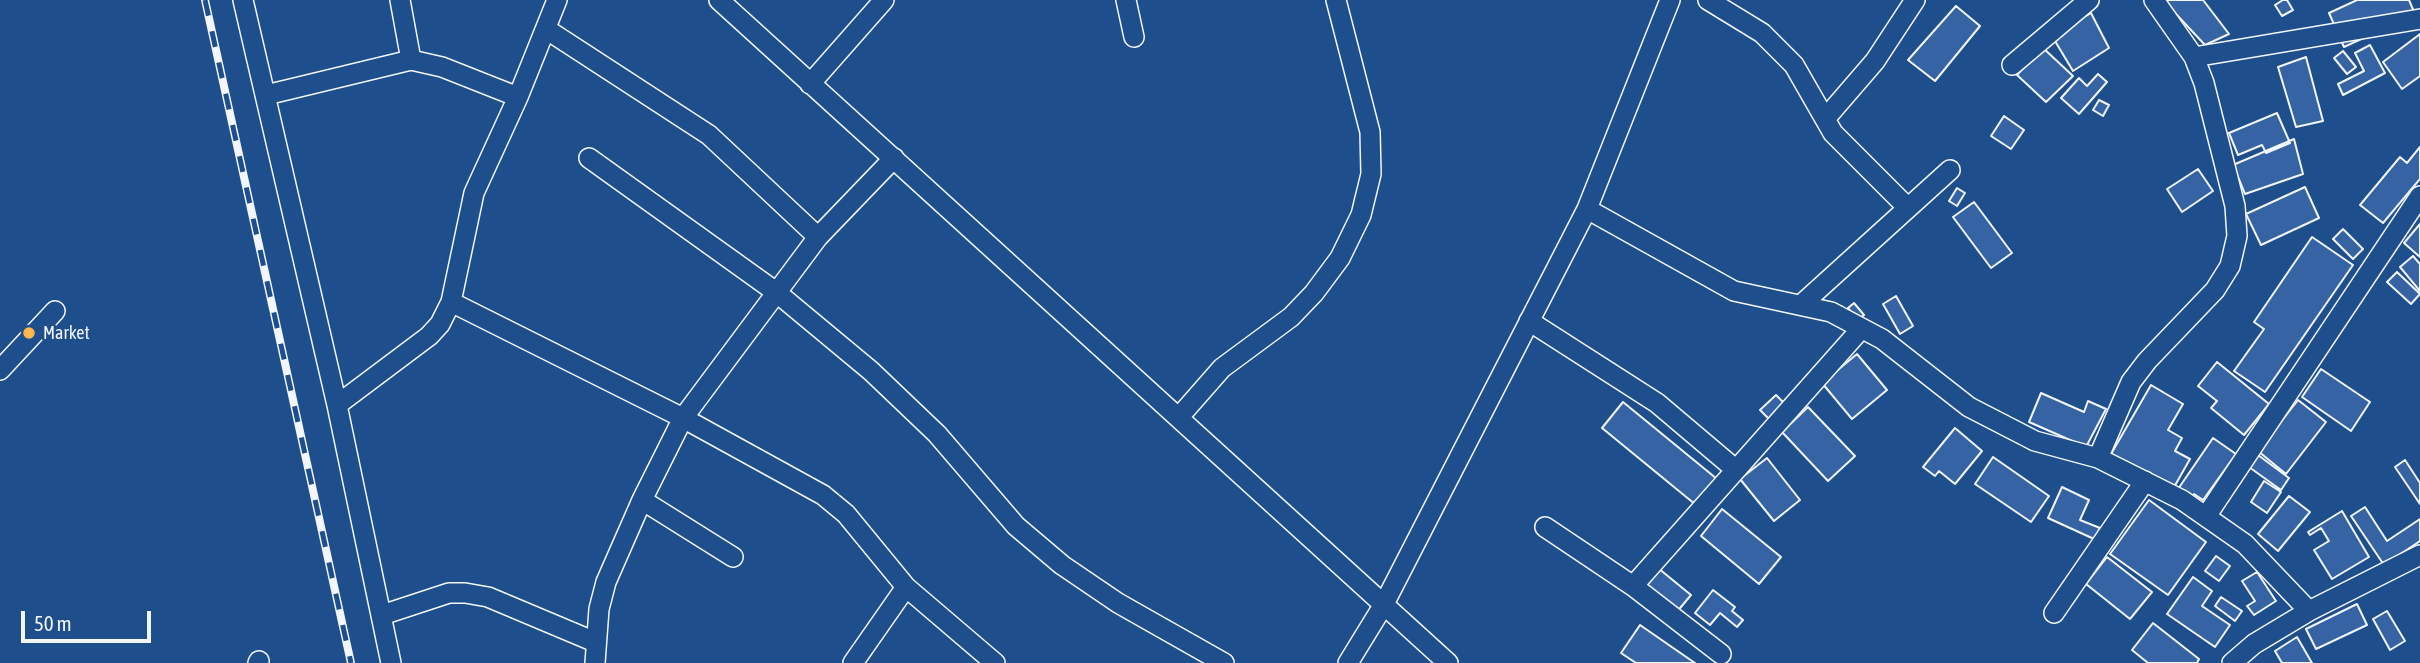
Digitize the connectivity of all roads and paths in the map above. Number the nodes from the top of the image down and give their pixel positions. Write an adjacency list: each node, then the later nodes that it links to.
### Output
1 (243, 0): 20 (street)
2 (400, 0): 17 (street)
3 (557, 0): 14 (street)
4 (719, 0): 19 (street)
5 (884, 0): 19 (street)
6 (1126, 0): 15 (street)
7 (1336, 0): 38 (street)
8 (1670, 0): 28 (street)
9 (1708, 0): 22 (street)
10 (1915, 0): 22 (street)
11 (2089, 0): 18 (street)
12 (2154, 0): 16 (street)
13 (2420, 19): 16 (street)
14 (546, 29): 21 (street); 29 (street)
15 (1134, 37)
16 (2194, 57): 40 (street)
17 (411, 60): 20 (street); 21 (street)
18 (2012, 65)
19 (810, 84): 24 (street)
20 (266, 95): 37 (street)
21 (519, 97): 31 (street)
22 (1825, 119): 27 (street)
23 (589, 158): 30 (street)
24 (894, 158): 29 (street); 38 (street)
25 (1950, 170): 27 (street)
26 (2420, 196): 44 (street)
27 (1908, 208): 32 (street)
28 (1587, 209): 32 (street); 34 (street)
29 (818, 237): 30 (street)
30 (776, 292): 39 (street); 59 (street)
31 (451, 302): 37 (street); 39 (street)
32 (1802, 304): 35 (street)
33 (55, 311): 36 (street)
34 (1529, 321): 41 (street); 50 (street)
35 (1861, 329): 40 (street); 41 (street)
36 (0, 370)
37 (337, 405): 53 (street)
38 (1179, 417): 50 (street)
39 (683, 418): 43 (street); 49 (street)
40 (2098, 458): 42 (street)
41 (1735, 469): 48 (street)
42 (2145, 481): 44 (street); 52 (street)
43 (642, 500): 47 (street); 55 (street)
44 (2207, 515): 51 (street)
45 (1545, 527): 48 (street)
46 (2420, 555): 51 (street)
47 (733, 557)
48 (1633, 586): 54 (street)
49 (906, 587): 56 (street); 58 (street)
50 (1383, 606): 60 (street); 61 (street)
51 (2309, 611): 62 (street)
52 (2054, 614)
53 (382, 615): 55 (street); 57 (street)
54 (1721, 654)
55 (598, 658)
56 (990, 661)
57 (391, 663)
58 (853, 663)
59 (1224, 663)
60 (1348, 663)
61 (1448, 663)
62 (2232, 663)

